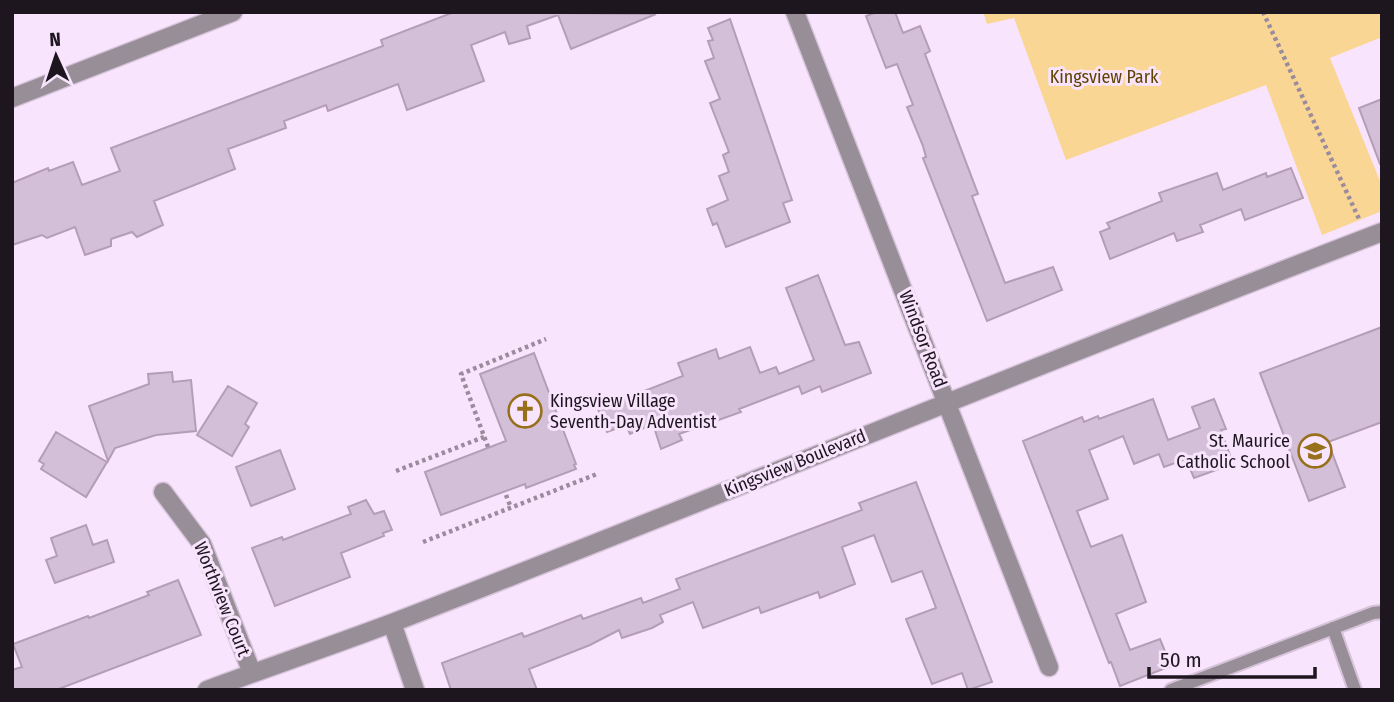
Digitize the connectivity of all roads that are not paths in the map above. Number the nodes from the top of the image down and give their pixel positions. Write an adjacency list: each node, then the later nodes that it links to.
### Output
1 (233, 12): 3 (street)
2 (795, 12): 5 (street, Windsor Road)
3 (12, 98)
4 (1375, 235): 5 (street, Kingsview Boulevard)
5 (947, 401): 8 (street, Kingsview Boulevard); 10 (street, Windsor Road)
6 (163, 492): 11 (street, Worthview Court)
7 (1382, 612): 9 (lane)
8 (392, 623): 11 (street, Kingsview Boulevard); 14 (street)
9 (1333, 628): 12 (lane); 16 (lane)
10 (1049, 667)
11 (252, 673): 13 (street, Kingsview Boulevard)
12 (1188, 687): 15 (lane)
13 (207, 690)
14 (415, 690)
15 (1171, 690)
16 (1355, 690)

